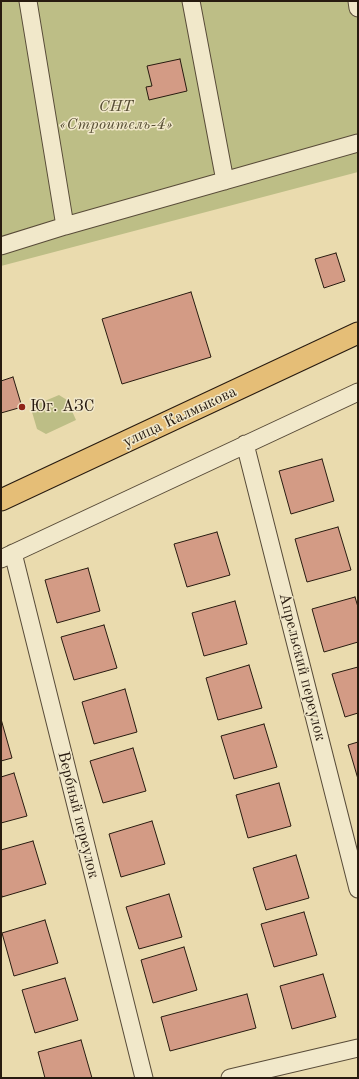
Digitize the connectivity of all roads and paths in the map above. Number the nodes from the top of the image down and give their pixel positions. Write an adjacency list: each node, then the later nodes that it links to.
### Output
1 (28, 1): 7 (street)
2 (191, 1): 6 (street)
3 (357, 1): 4 (street)
4 (358, 8)
5 (358, 143): 6 (street)
6 (225, 181): 7 (street)
7 (65, 226): 8 (street)
8 (1, 246)
9 (358, 333): 12 (main road, улица Калмыкова)
10 (358, 392): 11 (street)
11 (245, 444): 13 (street); 14 (street, Апрельский переулок)
12 (1, 500)
13 (7, 556): 16 (street, Вербный переулок)
14 (358, 889)
15 (358, 1048): 17 (street)
16 (144, 1078)
17 (230, 1078)

